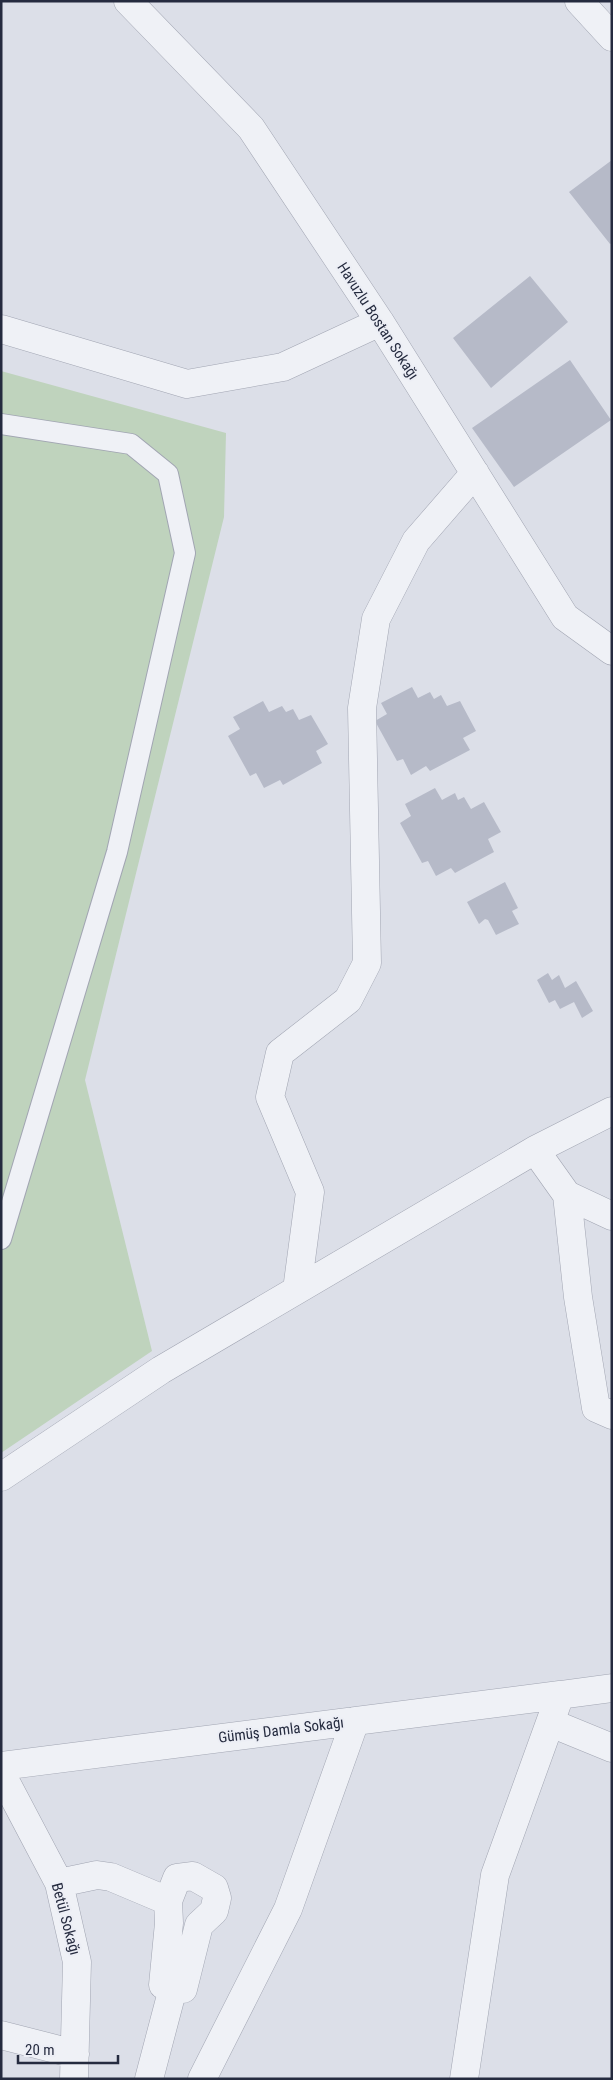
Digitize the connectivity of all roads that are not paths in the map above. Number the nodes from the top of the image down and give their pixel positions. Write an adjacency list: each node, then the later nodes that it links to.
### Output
1 (128, 1): 4 (street, Havuzlu Bostan Sokağı)
2 (579, 1): 3 (street)
3 (612, 37)
4 (380, 322): 5 (street); 7 (street, Havuzlu Bostan Sokağı)
5 (1, 329)
6 (1, 424): 13 (lane)
7 (475, 473): 8 (street, Havuzlu Bostan Sokağı); 14 (street)
8 (612, 650)
9 (612, 1111): 10 (street)
10 (535, 1150): 11 (street); 14 (street)
11 (567, 1195): 12 (street); 15 (street)
12 (612, 1216)
13 (1, 1238)
14 (297, 1290): 16 (street)
15 (612, 1415)
16 (1, 1477)
17 (612, 1688): 18 (street, Gümüş Damla Sokağı)
18 (560, 1695): 19 (street, Gümüş Damla Sokağı); 20 (street)
19 (355, 1721): 22 (street, Gümüş Damla Sokağı); 30 (street)
20 (552, 1723): 21 (street); 31 (street)
21 (612, 1748)
22 (1, 1766)
23 (1, 1773): 24 (street, Betül Sokağı)
24 (58, 1883): 25 (street); 28 (street, Betül Sokağı)
25 (168, 1901): 26 (street); 26 (street)
26 (173, 1988): 29 (street)
27 (1, 2035): 28 (street)
28 (74, 2067)
29 (149, 2079)
30 (202, 2079)
31 (464, 2079)

